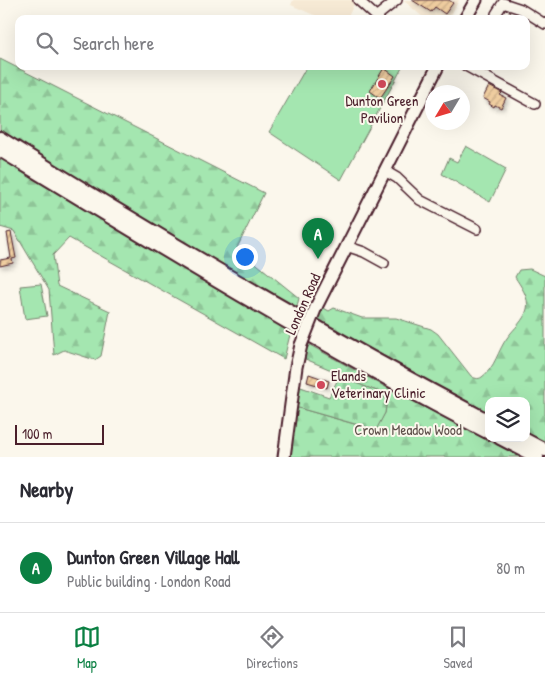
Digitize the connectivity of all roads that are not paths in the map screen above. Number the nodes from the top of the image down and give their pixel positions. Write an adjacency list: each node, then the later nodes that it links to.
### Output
1 (358, 0): 5 (street)
2 (397, 0): 6 (street)
3 (476, 0): 7 (main road)
4 (496, 14): 8 (street)
5 (375, 15)
6 (381, 15)
7 (467, 15)
8 (545, 24)
9 (436, 70): 16 (main road, London Road)
10 (473, 70): 12 (street)
11 (485, 70): 12 (street)
12 (482, 75): 13 (street)
13 (535, 104)
14 (0, 138): 20 (highway)
15 (0, 150): 21 (highway)
16 (384, 170): 17 (street); 18 (main road, London Road)
17 (478, 229)
18 (346, 246): 19 (street); 25 (main road, London Road, bridge)
19 (384, 263)
20 (485, 419)
21 (485, 430)
22 (508, 442): 26 (highway)
23 (530, 442): 24 (highway)
24 (545, 450)
25 (284, 457)
26 (537, 457)

